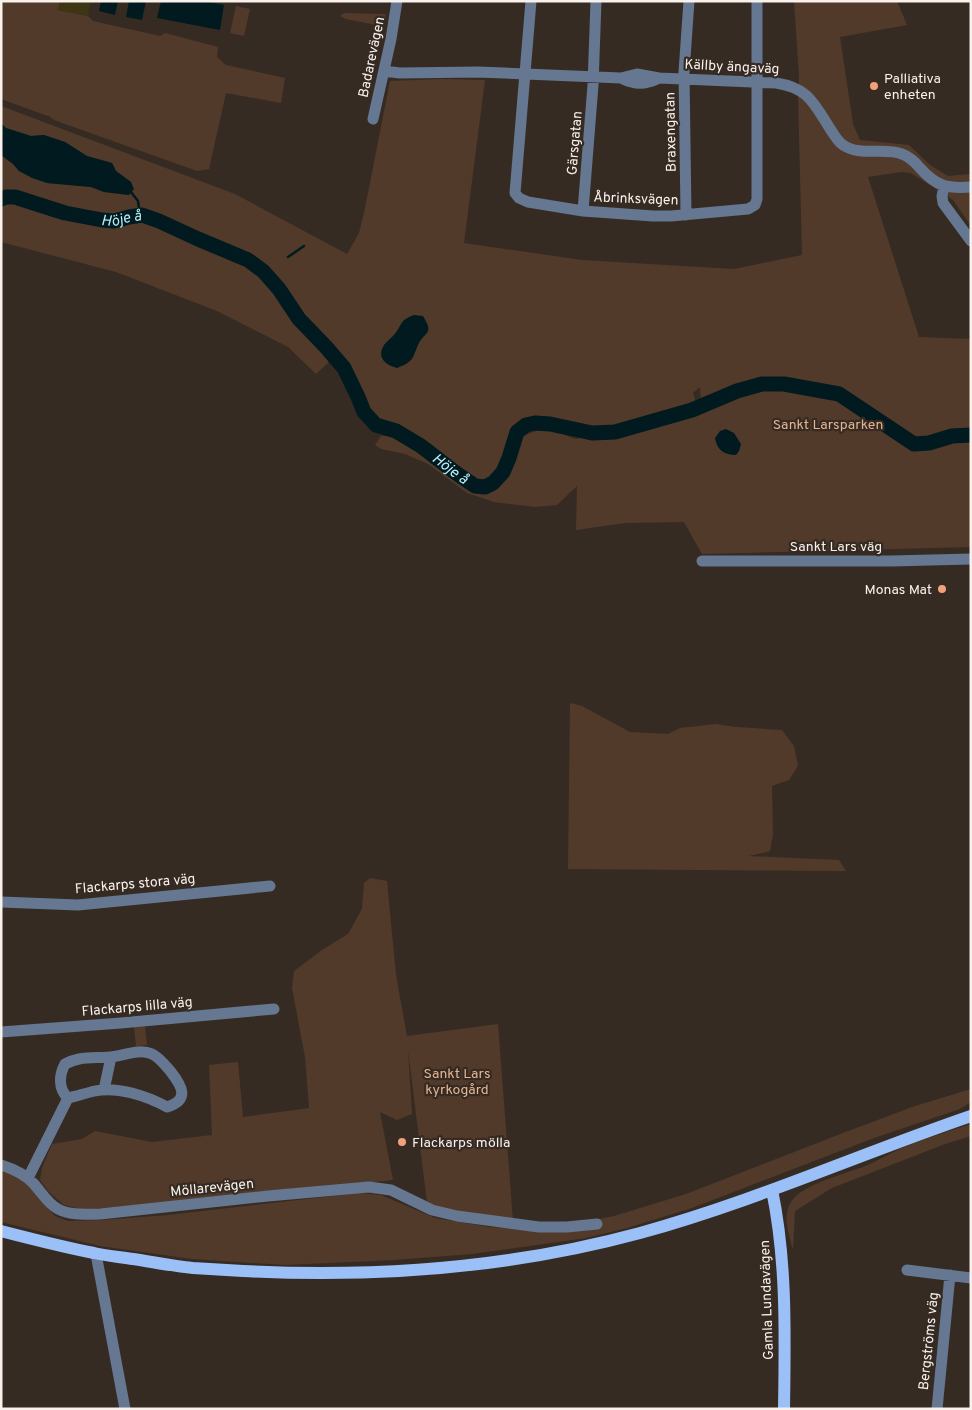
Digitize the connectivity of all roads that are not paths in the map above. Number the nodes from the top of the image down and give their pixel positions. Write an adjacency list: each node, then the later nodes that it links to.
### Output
1 (397, 1): 6 (street, Badarevägen)
2 (531, 1): 7 (street)
3 (596, 1): 8 (street, Gärsgatan)
4 (689, 1): 9 (street, Braxengatan)
5 (757, 1): 10 (street)
6 (384, 71): 7 (street, Källby ängaväg); 11 (street, Badarevägen)
7 (524, 74): 8 (street, Källby ängaväg); 14 (street, Åbrinksvägen)
8 (594, 76): 9 (street, Källby ängaväg); 14 (street, Gärsgatan)
9 (684, 79): 10 (street, Källby ängaväg); 15 (street, Braxengatan)
10 (756, 82): 12 (street, Källby ängaväg); 15 (street, Åbrinksvägen)
11 (373, 119)
12 (944, 186): 13 (street); 16 (street)
13 (971, 186)
14 (583, 211): 15 (street, Åbrinksvägen)
15 (686, 215)
16 (971, 242)
17 (971, 559): 18 (street, Sankt Lars väg)
18 (702, 561)
19 (270, 886): 20 (street, Flackarps stora väg)
20 (1, 902)
21 (274, 1009): 22 (street, Flackarps lilla väg)
22 (1, 1032)
23 (111, 1057): 24 (street); 24 (street); 25 (street)
24 (104, 1090): 25 (street)
25 (68, 1098): 28 (street)
26 (971, 1116): 29 (main road)
27 (1, 1165): 28 (street, Möllarevägen)
28 (28, 1178): 30 (street, Möllarevägen)
29 (772, 1190): 32 (main road); 37 (main road, Gamla Lundavägen)
30 (597, 1224)
31 (1, 1231): 32 (main road)
32 (96, 1254): 36 (street)
33 (907, 1270): 34 (street)
34 (950, 1275): 35 (street); 38 (street, Bergströms väg)
35 (971, 1278)
36 (125, 1409)
37 (784, 1409)
38 (937, 1409)

